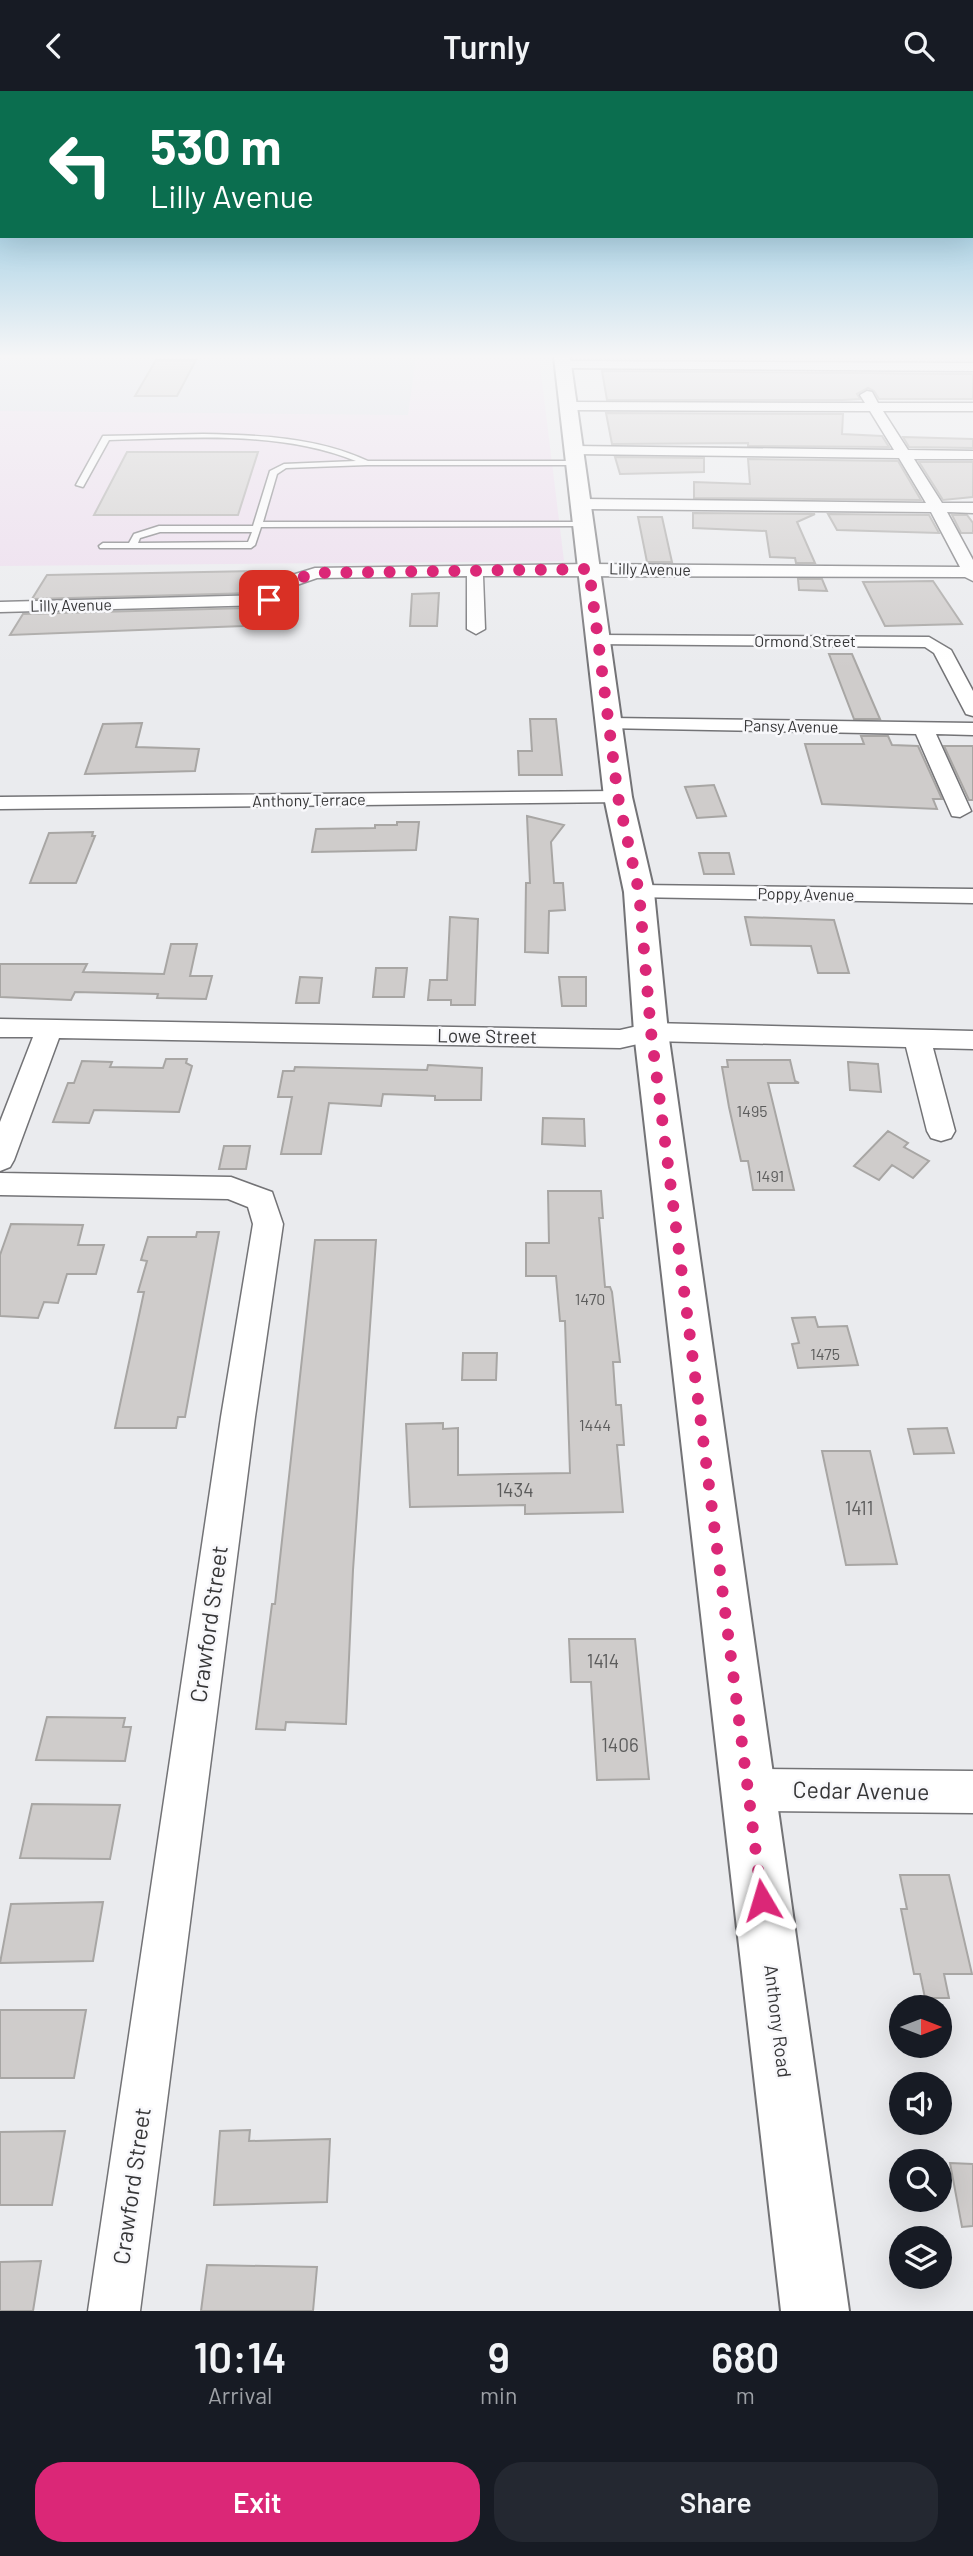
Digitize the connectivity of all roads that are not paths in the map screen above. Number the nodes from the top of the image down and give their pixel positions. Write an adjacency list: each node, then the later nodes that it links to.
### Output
1 (94, 461): 7 (lane)
2 (363, 461): 6 (lane)
3 (450, 461): 6 (lane)
4 (576, 461): 10 (street, Anthony Road)
5 (908, 461): 8 (street)
6 (367, 463): 11 (lane)
7 (80, 485)
8 (937, 508): 9 (street); 10 (street); 16 (street)
9 (973, 508)
10 (583, 514): 11 (lane); 14 (street, Anthony Road)
11 (258, 527): 13 (lane); 13 (lane)
12 (103, 546): 13 (lane)
13 (132, 546)
14 (589, 569): 15 (street, Lilly Avenue); 16 (street, Lilly Avenue); 19 (street, Anthony Road)
15 (475, 571): 17 (street, Lilly Avenue); 18 (street)
16 (972, 573)
17 (0, 607)
18 (475, 629)
19 (598, 641): 20 (street, Ormond Street); 21 (street, Anthony Road)
20 (973, 710)
21 (610, 724): 22 (street, Pansy Avenue); 24 (street, Anthony Road)
22 (924, 729): 23 (street, Pansy Avenue); 26 (street)
23 (973, 729)
24 (618, 797): 25 (street, Anthony Terrace); 27 (street, Anthony Road)
25 (0, 803)
26 (960, 811)
27 (639, 892): 28 (street, Poppy Avenue); 31 (street, Anthony Road)
28 (973, 896)
29 (0, 1028): 30 (street, Lowe Street)
30 (50, 1029): 31 (street, Lowe Street); 35 (street)
31 (651, 1032): 32 (street, Lowe Street); 37 (street, Anthony Road)
32 (917, 1039): 33 (street, Lowe Street); 34 (street)
33 (973, 1041)
34 (941, 1131)
35 (0, 1160)
36 (0, 1184): 39 (street, Crawford Street)
37 (748, 1790): 38 (street, Cedar Avenue); 40 (street, Anthony Road)
38 (973, 1792)
39 (114, 2311)
40 (815, 2311)

